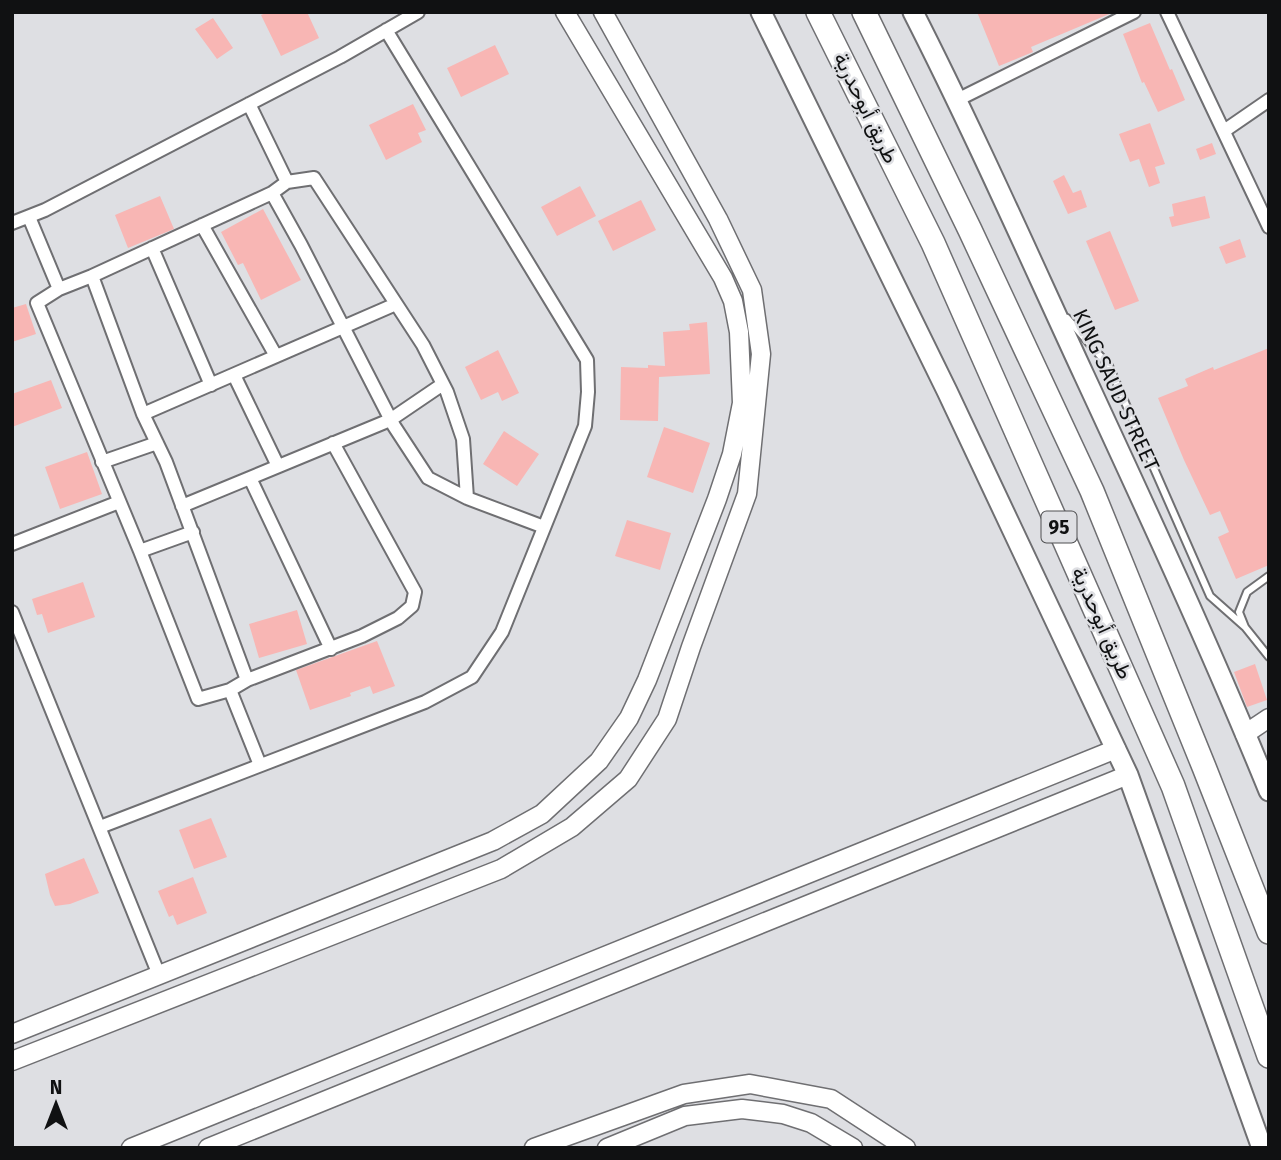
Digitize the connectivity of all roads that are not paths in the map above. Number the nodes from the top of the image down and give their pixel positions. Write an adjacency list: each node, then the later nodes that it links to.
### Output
1 (418, 12): 10 (street)
2 (565, 12): 60 (street)
3 (603, 12): 63 (street)
4 (761, 12): 54 (main road)
5 (818, 12): 62 (highway, طريق أبوحدرية / 95)
6 (864, 12): 59 (highway, طريق أبوحدرية / 95)
7 (913, 12): 11 (main road, KING SAUD STREET)
8 (1134, 12): 11 (street)
9 (1167, 12): 14 (street)
10 (386, 30): 13 (street); 41 (street)
11 (957, 100): 24 (main road, KING SAUD STREET)
12 (1269, 100): 14 (street)
13 (249, 104): 15 (street); 17 (street)
14 (1224, 131): 20 (street)
15 (287, 182): 16 (street); 25 (street)
16 (272, 192): 19 (street); 26 (street)
17 (29, 217): 18 (street); 23 (street)
18 (12, 223)
19 (202, 225): 21 (street); 27 (street)
20 (1269, 227)
21 (152, 248): 22 (street); 30 (street)
22 (92, 276): 23 (street); 31 (street)
23 (59, 289): 35 (street)
24 (1048, 297): 47 (lane); 53 (main road, KING SAUD STREET)
25 (396, 304): 26 (street); 29 (street)
26 (343, 327): 27 (street); 32 (street)
27 (276, 356): 28 (street)
28 (234, 375): 30 (street); 36 (street)
29 (443, 384): 32 (street); 38 (street)
30 (211, 385): 31 (street)
31 (143, 415): 33 (street)
32 (390, 419): 34 (street); 38 (street)
33 (157, 443): 35 (street); 40 (street)
34 (333, 443): 36 (street); 48 (street)
35 (102, 462): 39 (street)
36 (278, 466): 37 (street)
37 (250, 478): 40 (street); 48 (street)
38 (467, 498): 41 (street)
39 (119, 502): 43 (street); 44 (street)
40 (183, 506): 42 (street)
41 (544, 527): 55 (street)
42 (192, 532): 44 (street); 50 (street)
43 (12, 544)
44 (140, 551): 51 (street)
45 (1269, 576): 47 (lane)
46 (12, 612): 58 (street)
47 (1245, 627): 49 (lane)
48 (331, 649): 50 (street)
49 (1269, 657)
50 (247, 680): 51 (street)
51 (230, 690): 55 (street)
52 (1269, 718): 53 (street)
53 (1245, 734): 57 (main road, KING SAUD STREET)
54 (1116, 750): 56 (main road); 64 (street)
55 (260, 765): 58 (street)
56 (1128, 775): 65 (street); 70 (main road)
57 (1269, 791)
58 (100, 827): 60 (street)
59 (1269, 932)
60 (159, 975): 61 (street)
61 (12, 1034)
62 (1269, 1056)
63 (12, 1061)
64 (131, 1148)
65 (208, 1148)
66 (534, 1148): 69 (street)
67 (607, 1148): 68 (street)
68 (853, 1148)
69 (905, 1148)
70 (1262, 1148)

